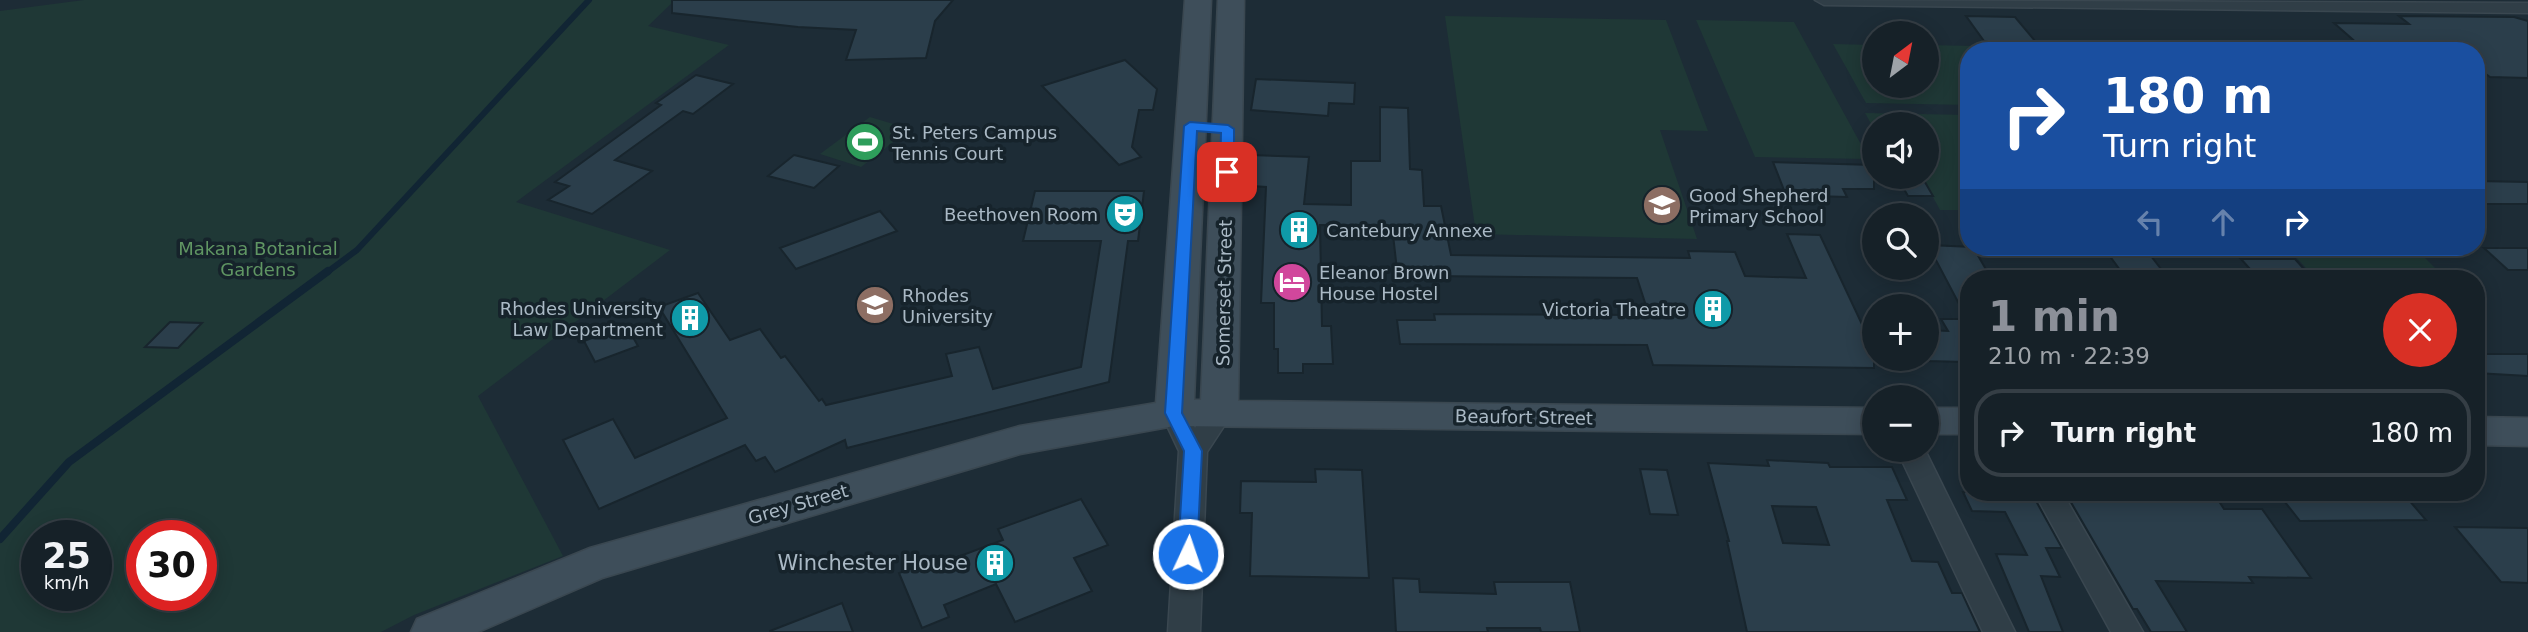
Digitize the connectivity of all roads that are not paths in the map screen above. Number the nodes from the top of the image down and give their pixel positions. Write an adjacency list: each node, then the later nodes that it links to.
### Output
1 (1198, 0): 6 (main road)
2 (1231, 0): 7 (main road, Somerset Street)
3 (1824, 0): 4 (street)
4 (2220, 2): 5 (street)
5 (2528, 8)
6 (1190, 126): 7 (main road); 8 (main road)
7 (1228, 129): 9 (main road, Somerset Street)
8 (1182, 267): 9 (main road); 10 (main road)
9 (1225, 268): 11 (main road, Somerset Street)
10 (1174, 413): 11 (main road, Beaufort Street); 17 (street); 20 (main road, Grey Street)
11 (1219, 414): 12 (main road, Beaufort Street); 17 (street)
12 (1862, 421)
13 (1939, 421): 14 (main road)
14 (1960, 421)
15 (2485, 431): 16 (main road)
16 (2528, 432)
17 (1193, 451): 21 (street)
18 (1917, 462): 22 (street)
19 (2053, 501): 23 (street)
20 (433, 632)
21 (1184, 632)
22 (2000, 632)
23 (2127, 632)

